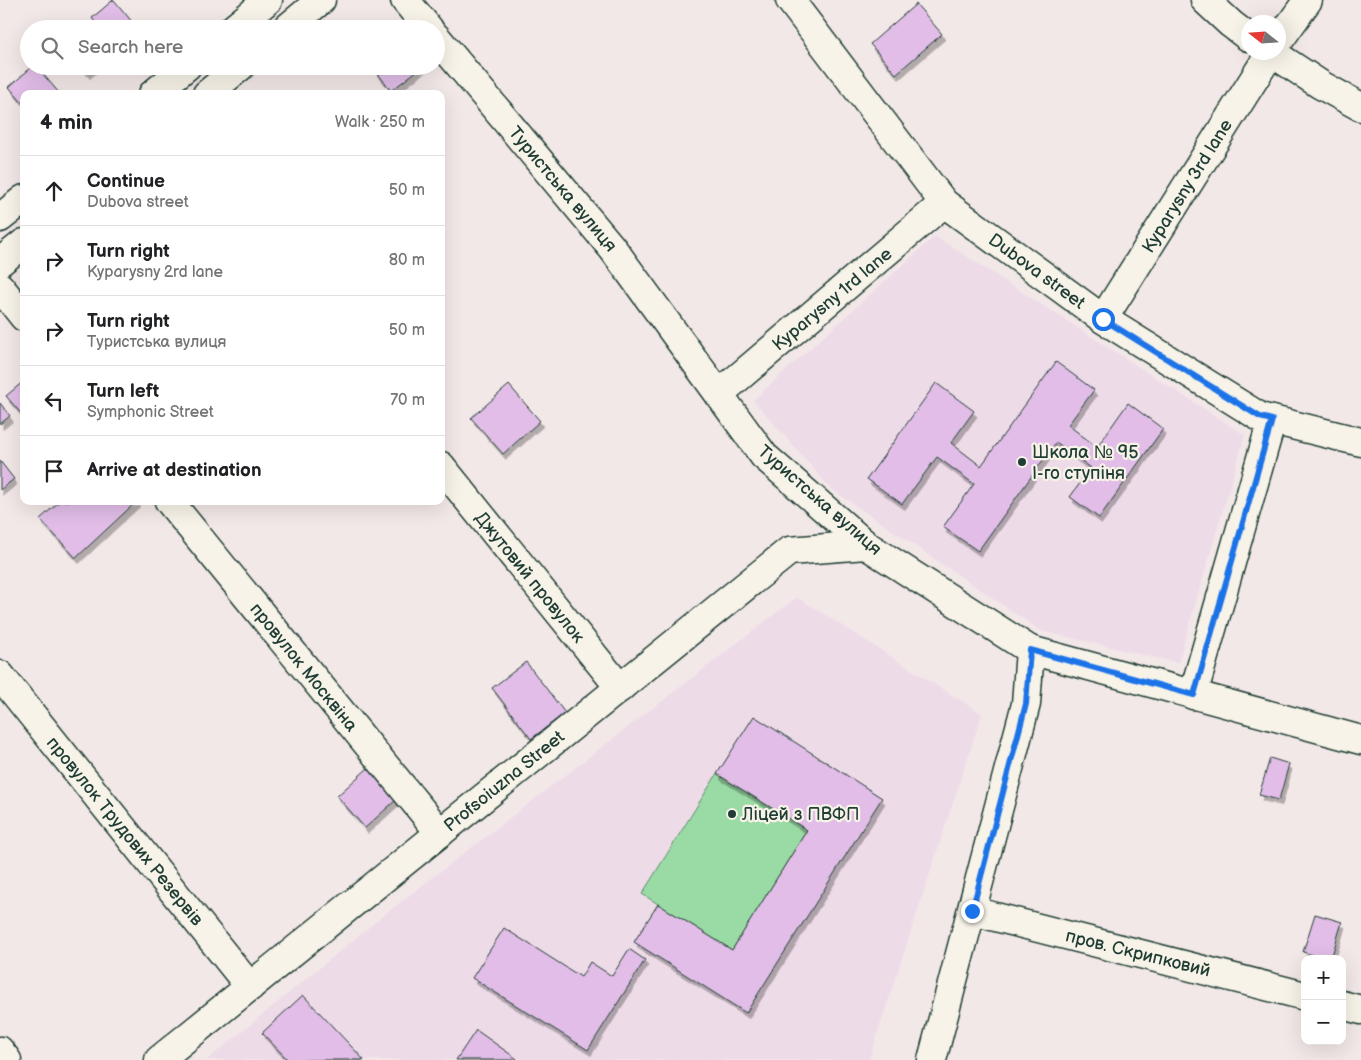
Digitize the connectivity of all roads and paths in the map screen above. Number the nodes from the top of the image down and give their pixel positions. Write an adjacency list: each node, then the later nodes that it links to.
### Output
1 (268, 0): 7 (street)
2 (321, 0): 8 (street)
3 (405, 0): 9 (street)
4 (790, 0): 21 (street, Dubova street)
5 (1206, 0): 10 (street)
6 (1308, 0): 11 (street)
7 (244, 20)
8 (297, 20)
9 (422, 20)
10 (1241, 31)
11 (1286, 31)
12 (445, 48): 28 (street, Туристська вулиця)
13 (1267, 60): 27 (street, Kyparysny 3rd lane)
14 (1282, 60): 19 (street)
15 (176, 75): 17 (street)
16 (230, 75): 18 (street)
17 (158, 90)
18 (212, 90)
19 (1361, 107)
20 (20, 202): 22 (street)
21 (944, 203): 27 (street, Dubova street); 28 (street, Kyparysny 1rd lane)
22 (0, 218)
23 (20, 246): 24 (street)
24 (0, 262)
25 (0, 287): 26 (street)
26 (20, 312)
27 (1103, 319): 29 (street, Dubova street)
28 (719, 394): 33 (street, Туристська вулиця)
29 (1272, 420): 30 (street, Dubova street); 37 (street)
30 (1361, 442)
31 (445, 471): 36 (street, Джутовий провулок)
32 (172, 505): 39 (street, провулок Москвіна)
33 (866, 545): 34 (street, Туристська вулиця); 36 (street, Profsoiuzna Street)
34 (1030, 650): 37 (street, Туристська вулиця); 40 (street)
35 (0, 675): 41 (street, провулок Трудових Резервів)
36 (620, 688): 39 (street, Profsoiuzna Street)
37 (1194, 695): 38 (street, Туристська вулиця)
38 (1361, 740)
39 (440, 834): 41 (street, Profsoiuzna Street)
40 (972, 911): 42 (street, пров. Скрипковий); 48 (street)
41 (250, 987): 47 (street, Profsoiuzna Street)
42 (1301, 995)
43 (1346, 1006): 44 (street)
44 (1361, 1010)
45 (0, 1052): 46 (street)
46 (7, 1060)
47 (159, 1060)
48 (932, 1060)

